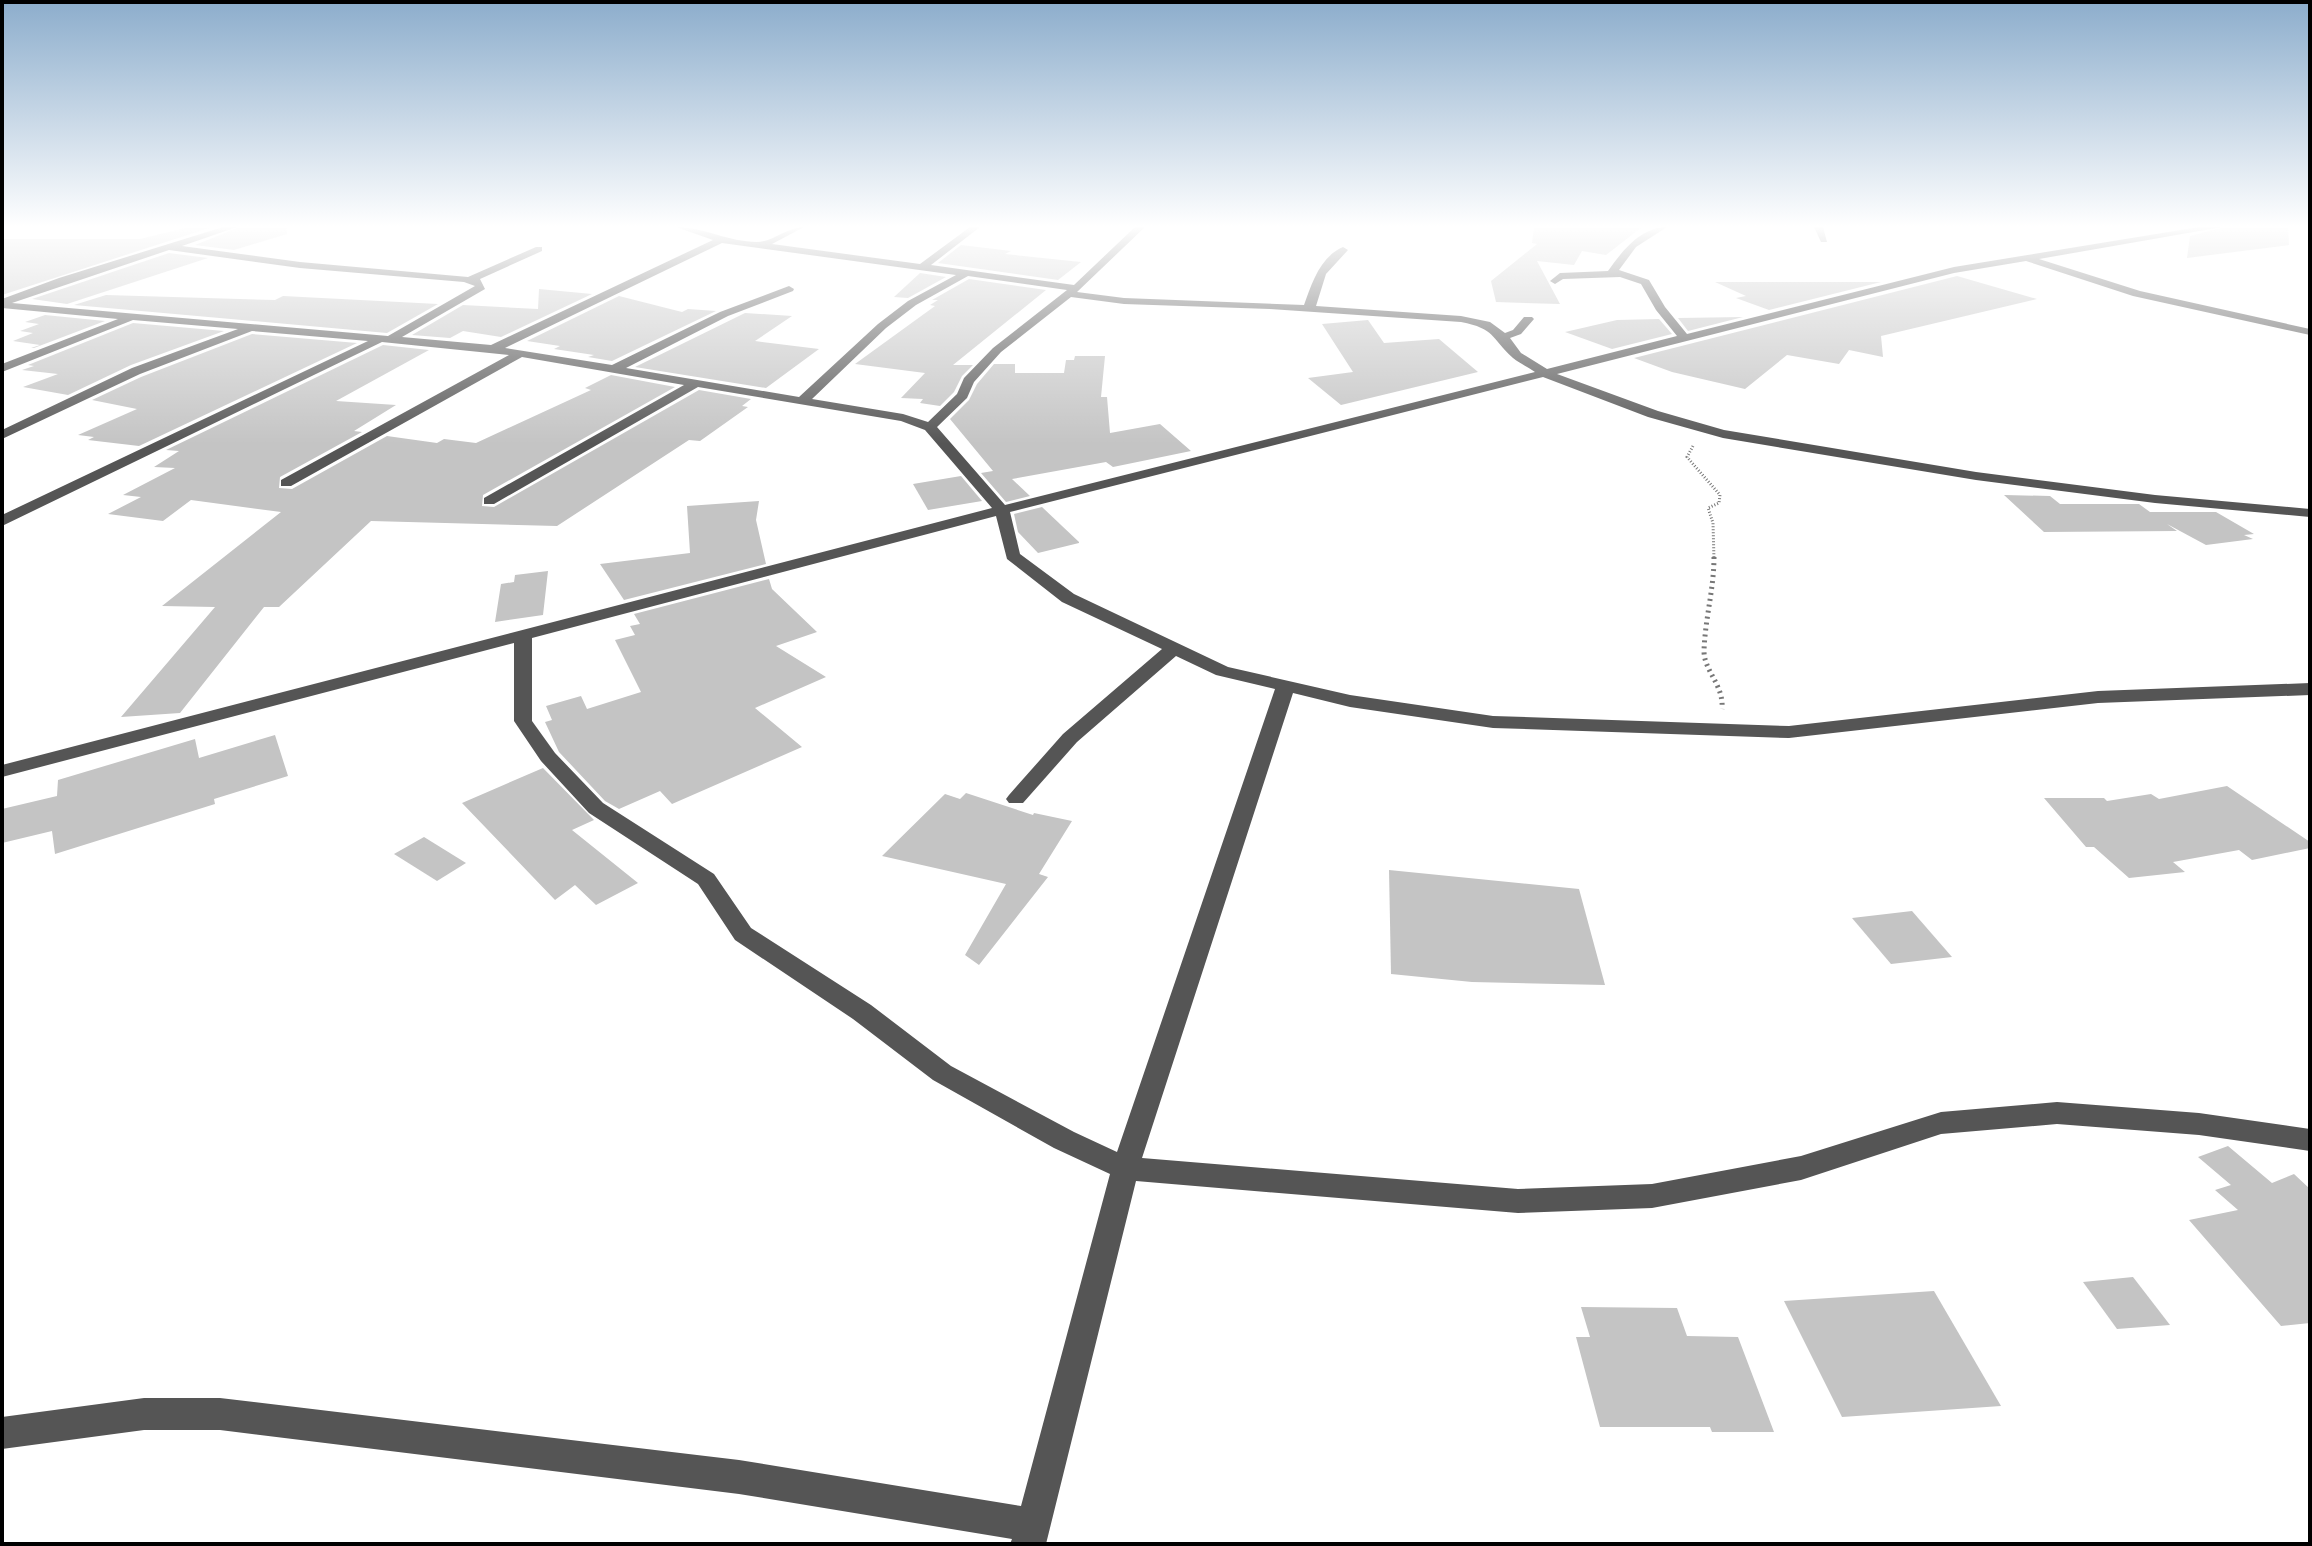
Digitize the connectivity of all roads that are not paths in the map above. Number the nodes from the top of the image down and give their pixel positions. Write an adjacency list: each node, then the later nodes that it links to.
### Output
1 (459, 299): 19 (street)
2 (597, 299): 20 (street)
3 (763, 299): 23 (street)
4 (919, 299): 26 (street)
5 (1062, 299): 27 (street)
6 (1114, 299): 12 (street)
7 (1311, 299): 12 (street)
8 (1657, 299): 18 (street)
9 (1837, 299): 18 (street)
10 (2160, 299): 16 (street)
11 (2, 304): 13 (street)
12 (1313, 309): 17 (street)
13 (133, 317): 15 (street); 22 (street)
14 (1528, 319): 17 (street)
15 (254, 328): 19 (street); 28 (street)
16 (2309, 332)
17 (1503, 337): 24 (street)
18 (1684, 337): 24 (street)
19 (385, 340): 20 (street); 33 (street)
20 (493, 349): 21 (street)
21 (520, 354): 23 (street); 29 (street)
22 (2, 368)
23 (612, 370): 25 (street)
24 (1546, 374): 31 (street); 32 (street)
25 (695, 384): 26 (street); 30 (street)
26 (800, 403): 27 (street)
27 (930, 427): 31 (street)
28 (2, 435)
29 (286, 483)
30 (489, 501)
31 (1002, 510): 34 (street); 35 (street)
32 (2310, 513)
33 (2, 521)
34 (523, 634): 38 (street); 41 (street)
35 (1173, 649): 36 (street); 39 (street)
36 (1285, 688): 37 (street); 41 (street)
37 (2310, 689)
38 (2, 771)
39 (1016, 799)
40 (2310, 1140): 41 (street)
41 (1125, 1168): 43 (street)
42 (2, 1433): 43 (street)
43 (1031, 1534)

